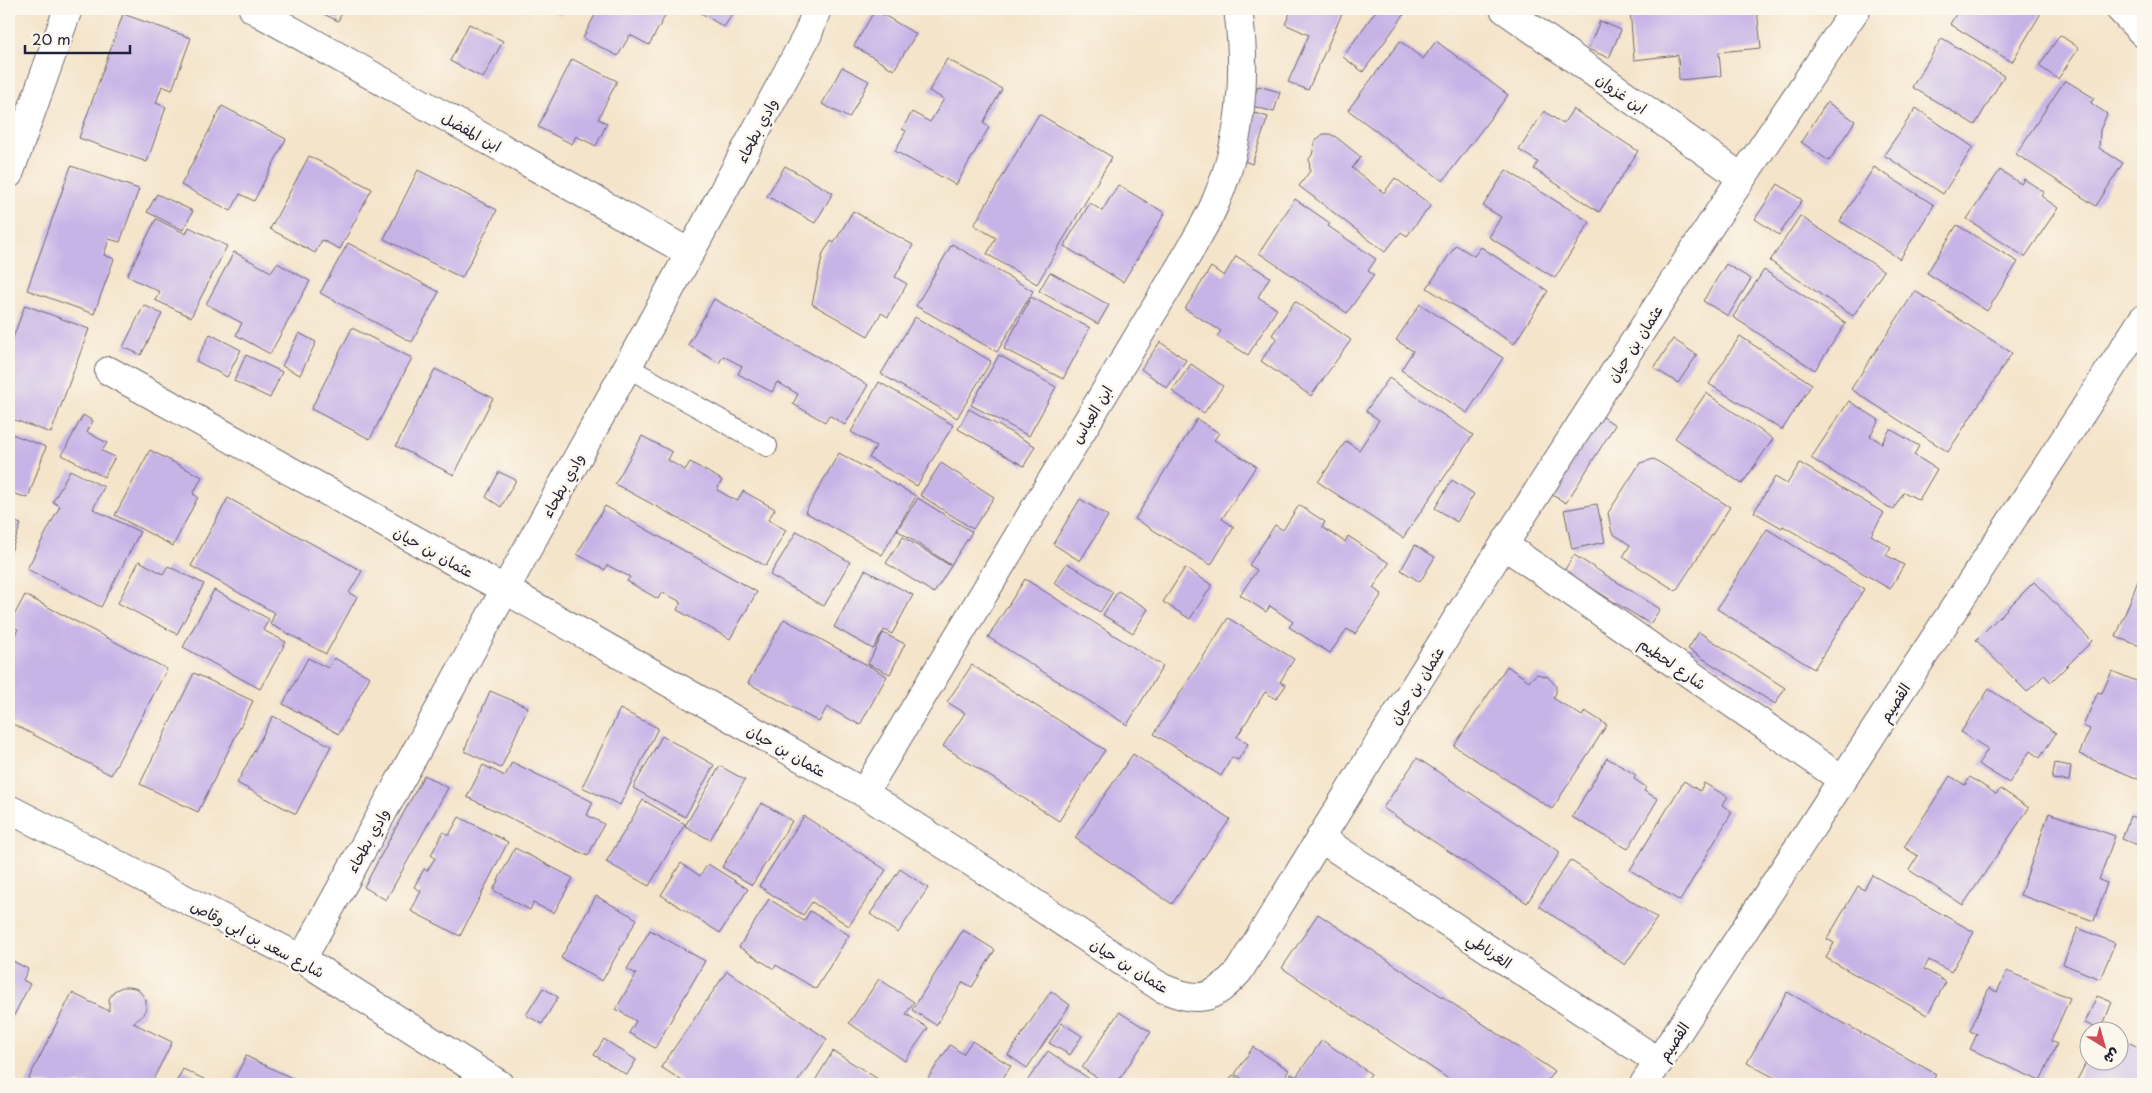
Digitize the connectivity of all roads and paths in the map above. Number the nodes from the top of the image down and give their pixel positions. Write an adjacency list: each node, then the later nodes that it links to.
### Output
1 (68, 9): 9 (street)
2 (253, 9): 11 (street, ابن المفضل)
3 (817, 9): 11 (street, وادي بطحاء)
4 (1238, 9): 19 (street, ابن العباس)
5 (1504, 9): 10 (street, ابن غزوان)
6 (1856, 9): 10 (street, عثمان بن حيان)
7 (2120, 9): 8 (street)
8 (2143, 33)
9 (9, 174)
10 (1741, 177): 16 (street, عثمان بن حيان)
11 (690, 253): 13 (street, وادي بطحاء)
12 (2143, 319): 18 (street, القصيم)
13 (627, 367): 15 (lane); 17 (street, وادي بطحاء)
14 (109, 371): 17 (street, عثمان بن حيان)
15 (767, 446)
16 (1504, 545): 18 (street, شارع لحطيم); 21 (street, عثمان بن حيان)
17 (504, 589): 19 (street, عثمان بن حيان); 22 (street, وادي بطحاء)
18 (1843, 780): 23 (street, القصيم)
19 (864, 793): 21 (street, عثمان بن حيان)
20 (9, 809): 22 (street, شارع سعد بن ابي وقاص)
21 (1320, 838): 23 (street, الغرناطي)
22 (302, 959): 24 (street, شارع سعد بن ابي وقاص)
23 (1651, 1078)
24 (499, 1084)

